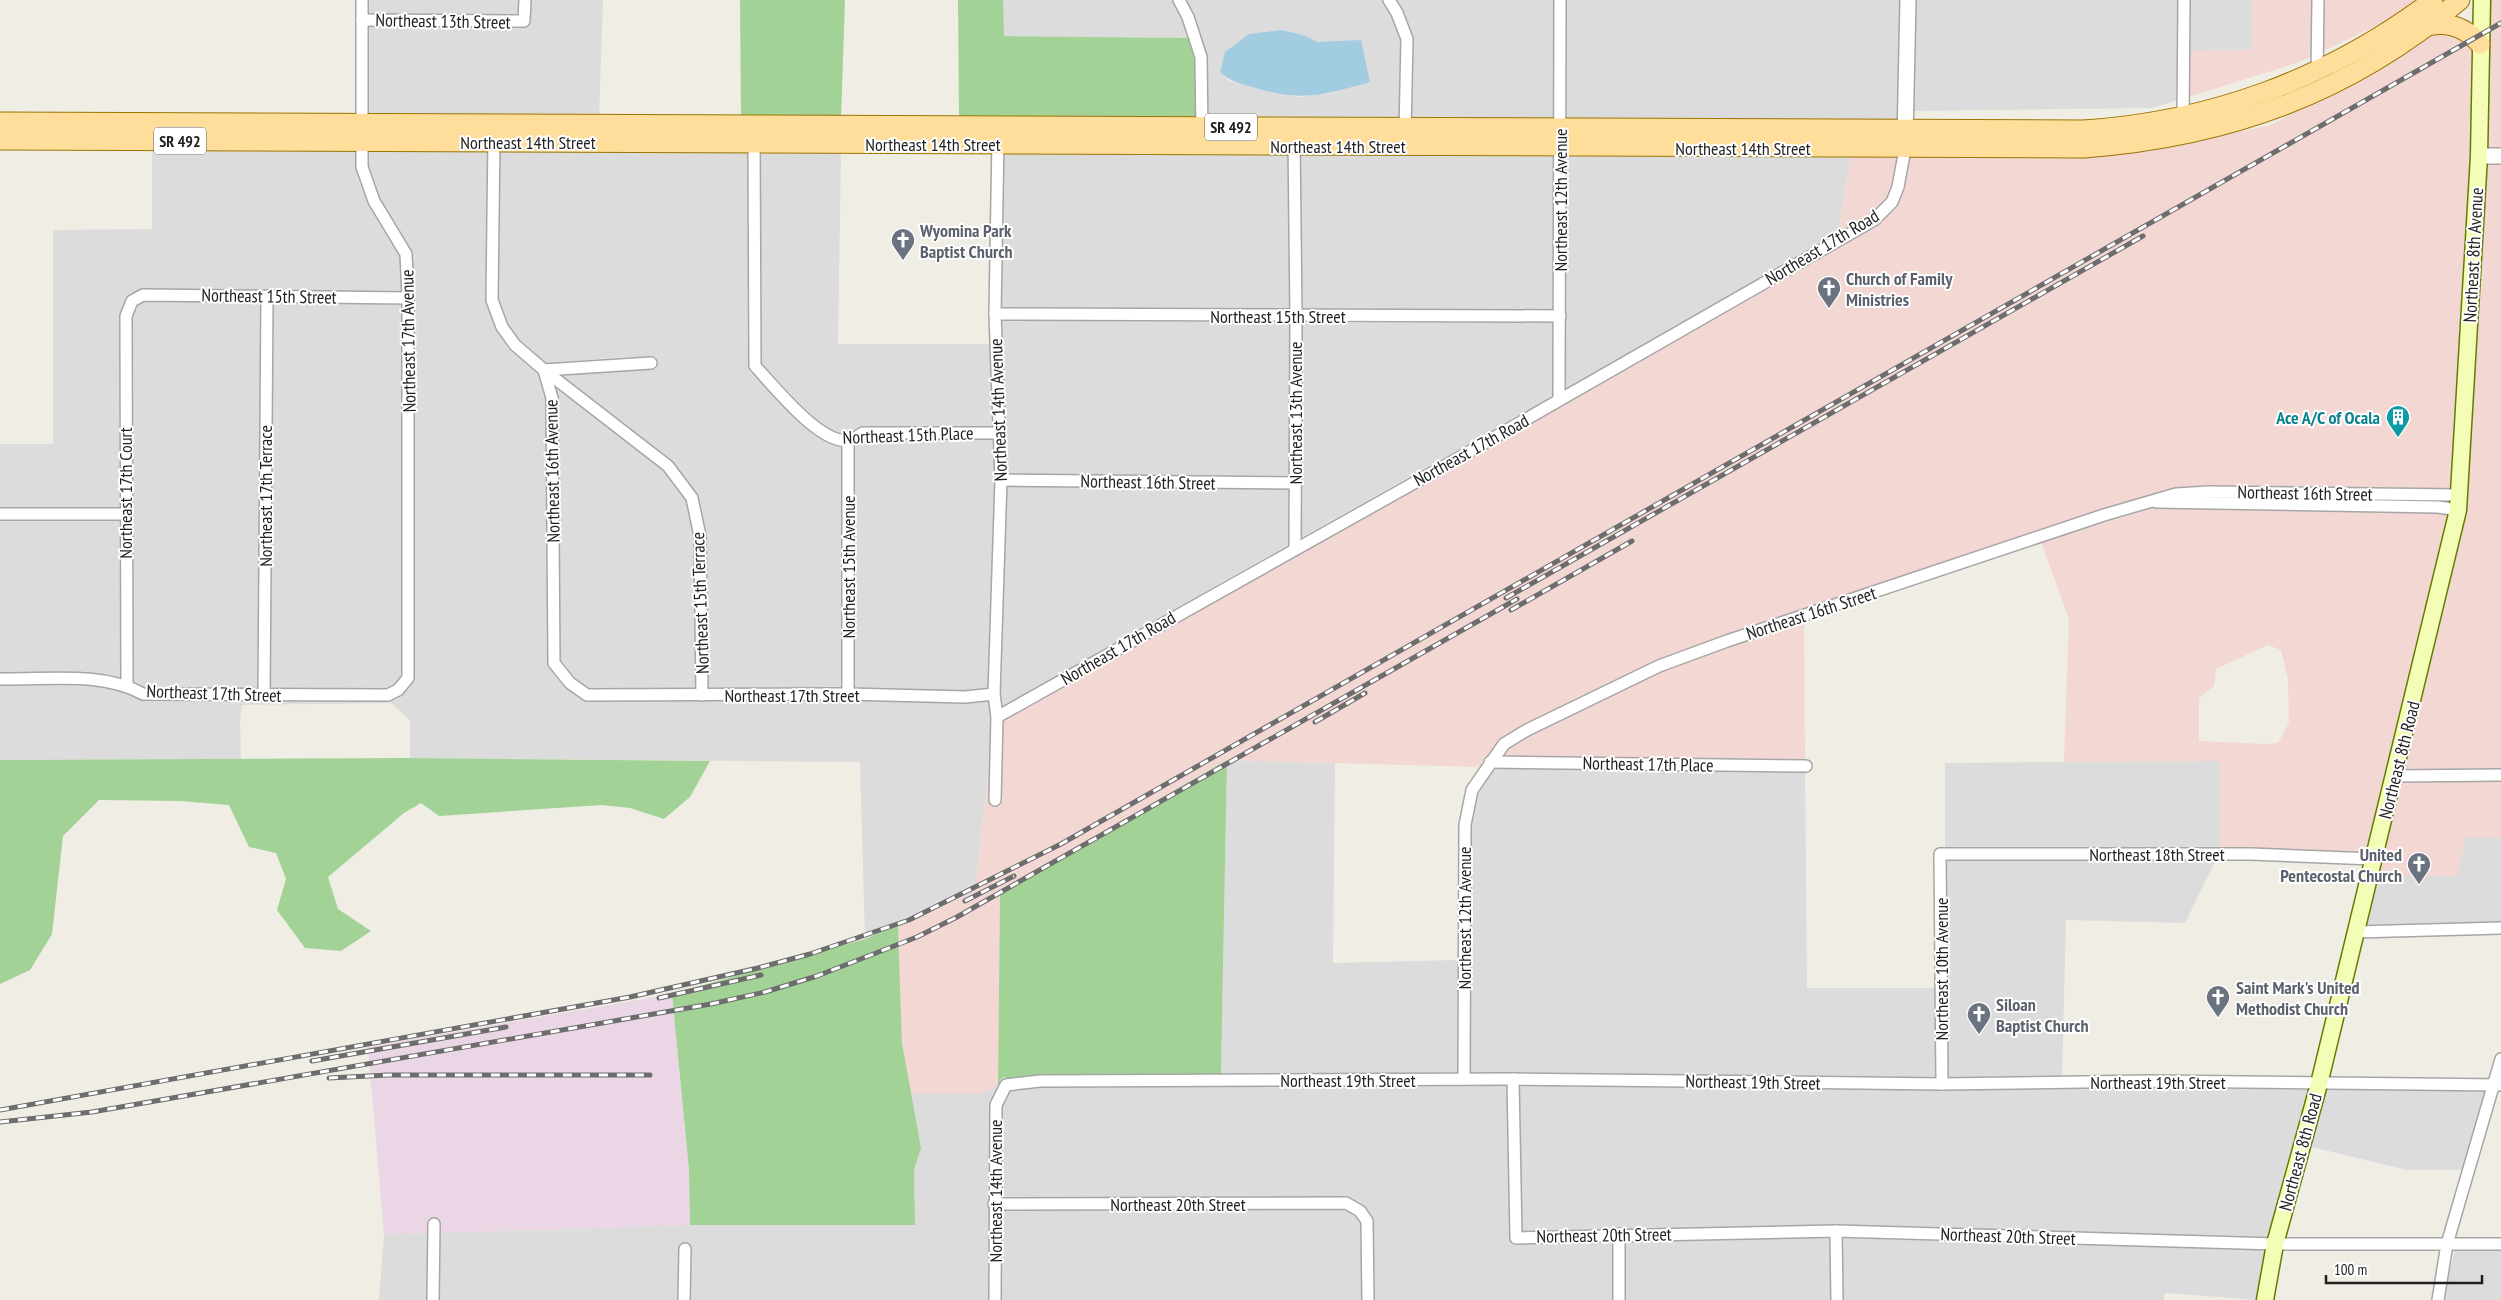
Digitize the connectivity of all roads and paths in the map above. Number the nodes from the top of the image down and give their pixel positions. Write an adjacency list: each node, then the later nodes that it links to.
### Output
1 (362, 0): 12 (street, Northeast 17th Avenue)
2 (525, 0): 12 (street, Northeast 13th Street)
3 (1179, 0): 23 (street)
4 (1389, 0): 26 (street)
5 (1560, 0): 27 (street, Northeast 12th Avenue)
6 (1908, 0): 29 (street)
7 (2184, 0): 17 (street)
8 (2318, 0): 15 (street)
9 (2433, 0): 15 (main road, Northeast 14th Street / SR 492)
10 (2460, 0): 13 (main road, Northeast 14th Street / SR 492)
11 (2482, 0): 14 (main road, Northeast 8th Avenue)
12 (362, 20): 19 (street, Northeast 17th Avenue)
13 (2428, 26): 14 (main road); 16 (main road, Northeast 14th Street / SR 492)
14 (2480, 44): 30 (main road, Northeast 8th Avenue)
15 (2317, 71): 16 (street); 17 (main road, Northeast 14th Street / SR 492)
16 (2317, 92): 25 (main road, Northeast 14th Street / SR 492)
17 (2183, 117): 25 (street); 29 (main road, Northeast 14th Street / SR 492)
18 (0, 122): 19 (main road, Northeast 14th Street / SR 492)
19 (361, 132): 20 (main road, Northeast 14th Street / SR 492); 28 (main road, Northeast 14th Street / SR 492); 33 (street, Northeast 17th Avenue)
20 (494, 133): 21 (main road, Northeast 14th Street / SR 492); 39 (street)
21 (754, 134): 22 (main road, Northeast 14th Street / SR 492); 42 (street, Northeast 15th Place)
22 (998, 135): 23 (main road, Northeast 14th Street / SR 492); 35 (street, Northeast 14th Avenue)
23 (1202, 136): 24 (main road, Northeast 14th Street / SR 492)
24 (1294, 136): 26 (main road, Northeast 14th Street / SR 492); 37 (street, Northeast 13th Avenue)
25 (2183, 136): 29 (main road, Northeast 14th Street / SR 492)
26 (1405, 137): 27 (main road, Northeast 14th Street / SR 492)
27 (1559, 138): 29 (main road, Northeast 14th Street / SR 492); 36 (street, Northeast 12th Avenue)
28 (0, 140)
29 (1905, 140): 40 (street, Northeast 17th Road)
30 (2479, 156): 31 (street); 49 (main road, Northeast 8th Avenue)
31 (2501, 156)
32 (267, 296): 33 (street, Northeast 15th Street); 34 (street, Northeast 15th Street); 61 (street, Northeast 17th Terrace)
33 (408, 298): 58 (street, Northeast 17th Avenue)
34 (132, 302): 53 (street, Northeast 17th Court)
35 (995, 314): 37 (street, Northeast 15th Street); 41 (street, Northeast 14th Avenue)
36 (1560, 316): 37 (street, Northeast 15th Street); 40 (street, Northeast 12th Avenue)
37 (1296, 317): 44 (street, Northeast 13th Avenue)
38 (651, 363): 39 (street)
39 (544, 370): 56 (street, Northeast 16th Avenue); 62 (street, Northeast 15th Terrace)
40 (1559, 400): 54 (street, Northeast 17th Road)
41 (999, 433): 42 (street, Northeast 15th Place); 43 (street, Northeast 14th Avenue)
42 (848, 441): 59 (street, Northeast 15th Avenue)
43 (1001, 480): 44 (street, Northeast 16th Street); 60 (street, Northeast 14th Avenue)
44 (1294, 483): 54 (street, Northeast 13th Avenue)
45 (2218, 492): 46 (street, Northeast 16th Street); 48 (street, Northeast 16th Street); 50 (street)
46 (2265, 492): 47 (street, Northeast 16th Street); 51 (street)
47 (2350, 500): 49 (street, Northeast 16th Street); 51 (street, Northeast 16th Street)
48 (2152, 502): 50 (street, Northeast 16th Street); 64 (street, Northeast 16th Street)
49 (2459, 502): 67 (main road, Northeast 8th Road)
50 (2218, 504): 51 (street, Northeast 16th Street)
51 (2264, 505)
52 (0, 514): 53 (street)
53 (125, 514): 57 (street, Northeast 17th Court)
54 (1295, 548): 63 (street, Northeast 17th Road)
55 (0, 679): 57 (street, Northeast 17th Street)
56 (570, 683): 62 (street, Northeast 17th Street)
57 (126, 685): 61 (street, Northeast 17th Street)
58 (398, 690): 61 (street, Northeast 17th Street)
59 (848, 694): 60 (street, Northeast 17th Street); 62 (street, Northeast 17th Street)
60 (994, 694): 63 (street)
61 (264, 695)
62 (702, 695)
63 (997, 717): 68 (street)
64 (1490, 762): 65 (street, Northeast 17th Place); 74 (street, Northeast 12th Avenue)
65 (1806, 766)
66 (2501, 775): 67 (street)
67 (2396, 776): 70 (main road, Northeast 8th Road)
68 (994, 800)
69 (1940, 854): 70 (street, Northeast 18th Street); 76 (street, Northeast 10th Avenue)
70 (2373, 859): 72 (main road, Northeast 8th Road)
71 (2501, 928): 72 (street)
72 (2356, 932): 77 (main road, Northeast 8th Road)
73 (2501, 1059): 79 (street)
74 (1464, 1080): 75 (street, Northeast 19th Street); 78 (street, Northeast 19th Street)
75 (1513, 1080): 76 (street, Northeast 19th Street); 83 (street, Northeast 20th Street)
76 (1942, 1084): 77 (street, Northeast 19th Street)
77 (2319, 1084): 79 (street, Northeast 19th Street); 84 (main road, Northeast 8th Road)
78 (1006, 1085): 80 (street, Northeast 14th Avenue)
79 (2498, 1085): 85 (street)
80 (994, 1204): 90 (street, Northeast 14th Avenue); 91 (street, Northeast 20th Street)
81 (434, 1224): 88 (street)
82 (1836, 1232): 83 (street, Northeast 20th Street); 84 (street, Northeast 20th Street); 93 (street)
83 (1619, 1234): 92 (street)
84 (2275, 1244): 85 (street, Northeast 20th Street); 94 (main road, Northeast 8th Road)
85 (2447, 1244): 86 (street, Northeast 20th Street); 95 (street)
86 (2501, 1244)
87 (684, 1249): 89 (street)
88 (433, 1300)
89 (684, 1300)
90 (995, 1300)
91 (1368, 1300)
92 (1619, 1300)
93 (1837, 1300)
94 (2265, 1300)
95 (2438, 1300)

